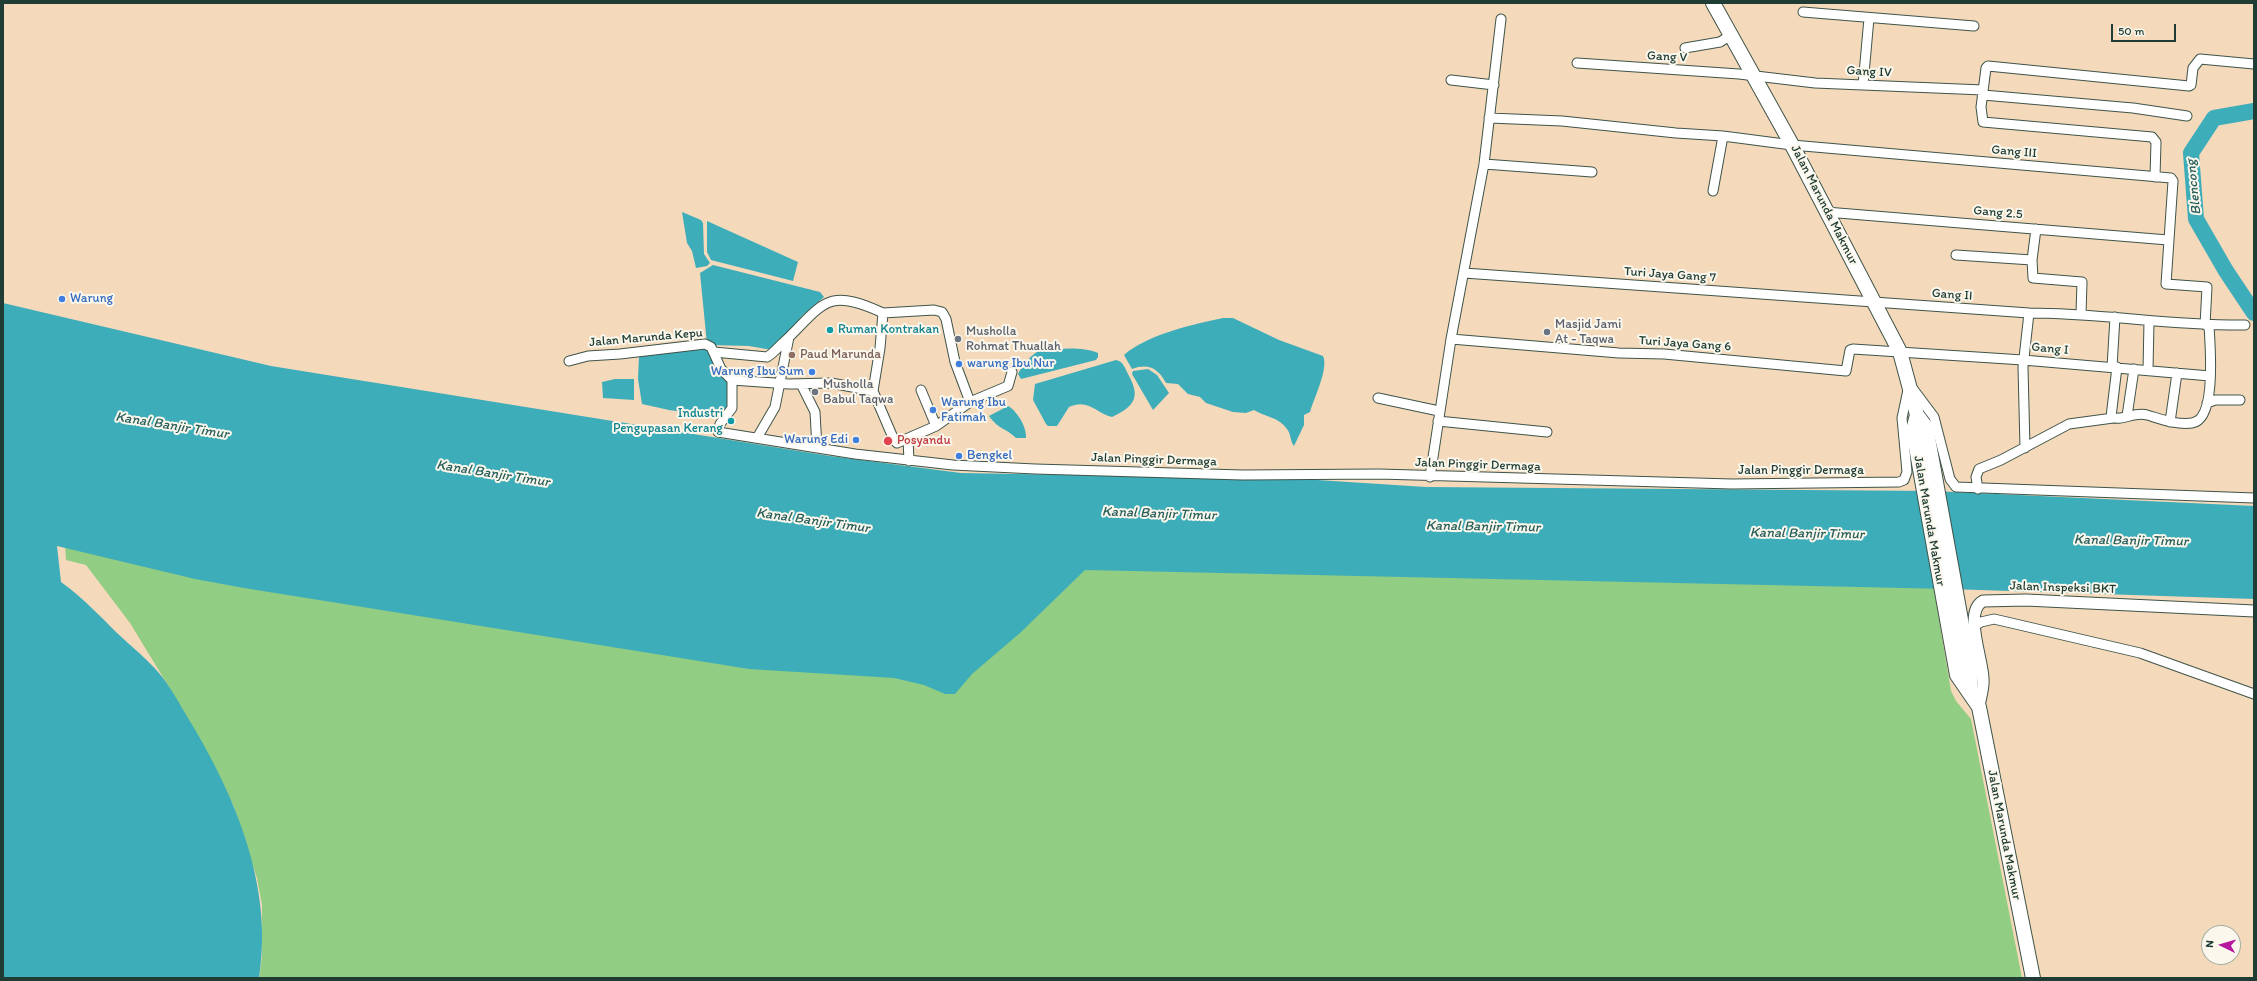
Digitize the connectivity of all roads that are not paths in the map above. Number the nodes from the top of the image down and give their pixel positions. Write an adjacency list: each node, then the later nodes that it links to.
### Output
1 (1713, 3): 6 (main road, Jalan Marunda Makmur)
2 (1803, 12): 3 (street)
3 (1869, 18): 5 (street); 13 (street)
4 (1501, 19): 12 (street)
5 (1974, 26)
6 (1731, 35): 7 (street); 10 (main road, Jalan Marunda Makmur)
7 (1685, 48)
8 (1577, 63): 10 (street, Gang V)
9 (2254, 64): 14 (street)
10 (1754, 76): 13 (street, Gang IV); 18 (main road, Jalan Marunda Makmur)
11 (1451, 80): 12 (street)
12 (1494, 84): 16 (street)
13 (1863, 85): 14 (street, Gang IV)
14 (1983, 93): 15 (street, Gang IV); 21 (street)
15 (2187, 116)
16 (1489, 118): 17 (street, Gang III); 19 (street)
17 (1723, 136): 18 (street, Gang III); 22 (street)
18 (1792, 145): 21 (street, Gang III); 23 (main road, Jalan Marunda Makmur)
19 (1484, 164): 20 (street); 28 (street)
20 (1592, 172)
21 (2155, 177): 25 (street, Gang III)
22 (1713, 191)
23 (1826, 212): 24 (street, Gang 2.5); 29 (main road, Jalan Marunda Makmur)
24 (2036, 229): 25 (street, Gang 2.5); 27 (street)
25 (2168, 240): 35 (street)
26 (1956, 255): 27 (street)
27 (2032, 260): 32 (street)
28 (1464, 273): 29 (street, Turi Jaya Gang 7); 38 (street)
29 (1874, 302): 31 (street, Gang II); 40 (main road, Jalan Marunda Makmur)
30 (883, 313): 37 (street); 54 (street); 57 (street)
31 (2029, 313): 32 (street, Gang II); 41 (street)
32 (2081, 314): 33 (street, Gang II)
33 (2115, 317): 34 (street, Gang II); 43 (street)
34 (2149, 321): 35 (street, Gang II); 45 (street)
35 (2207, 326): 36 (street, Gang II); 48 (street)
36 (2245, 326)
37 (789, 337): 39 (street); 50 (street)
38 (1451, 339): 40 (street, Turi Jaya Gang 6); 60 (street)
39 (714, 352): 42 (street, Jalan Marunda Kepu); 49 (street, Jalan Marunda Kepu)
40 (1900, 352): 41 (street, Gang I); 52 (main road, Jalan Marunda Makmur)
41 (2023, 360): 43 (street, Gang I); 69 (street)
42 (569, 361)
43 (2114, 367): 44 (street, Gang I); 62 (street)
44 (2134, 369): 45 (street, Gang I); 61 (street)
45 (2148, 370): 47 (street, Gang I)
46 (1012, 372): 57 (street)
47 (2177, 373): 48 (street, Gang I); 63 (street)
48 (2210, 376): 58 (street)
49 (732, 380): 50 (street); 66 (street, Jalan Pinggir Dermaga)
50 (781, 384): 51 (street); 66 (street)
51 (801, 384): 54 (street); 68 (street)
52 (1910, 384): 59 (main road, Jalan Marunda Makmur); 71 (street, Jalan Pinggir Dermaga); 72 (street)
53 (920, 390): 64 (street)
54 (873, 391): 67 (street)
55 (1378, 398): 60 (street)
56 (2240, 400): 58 (street)
57 (970, 402): 64 (street)
58 (2207, 403): 63 (street)
59 (1917, 415): 76 (main road, Jalan Marunda Makmur); 76 (main road, Jalan Marunda Makmur)
60 (1438, 416): 65 (street); 71 (street)
61 (2127, 416): 62 (street); 63 (street)
62 (2113, 418): 69 (street)
63 (2170, 422)
64 (936, 426): 67 (street)
65 (1547, 432)
66 (757, 438): 68 (street, Jalan Pinggir Dermaga)
67 (908, 439): 70 (street)
68 (817, 448): 70 (street, Jalan Pinggir Dermaga)
69 (2025, 448): 72 (street)
70 (909, 461): 71 (street, Jalan Pinggir Dermaga)
71 (1430, 477)
72 (1978, 489): 73 (street)
73 (2254, 498)
74 (2254, 611): 75 (street, Jalan Inspeksi BKT)
75 (1975, 626): 77 (street); 78 (street, Jalan Inspeksi BKT)
76 (1970, 694): 78 (main road, Jalan Marunda Makmur)
77 (2254, 694)
78 (1979, 707): 79 (main road, Jalan Marunda Makmur)
79 (2033, 978)

